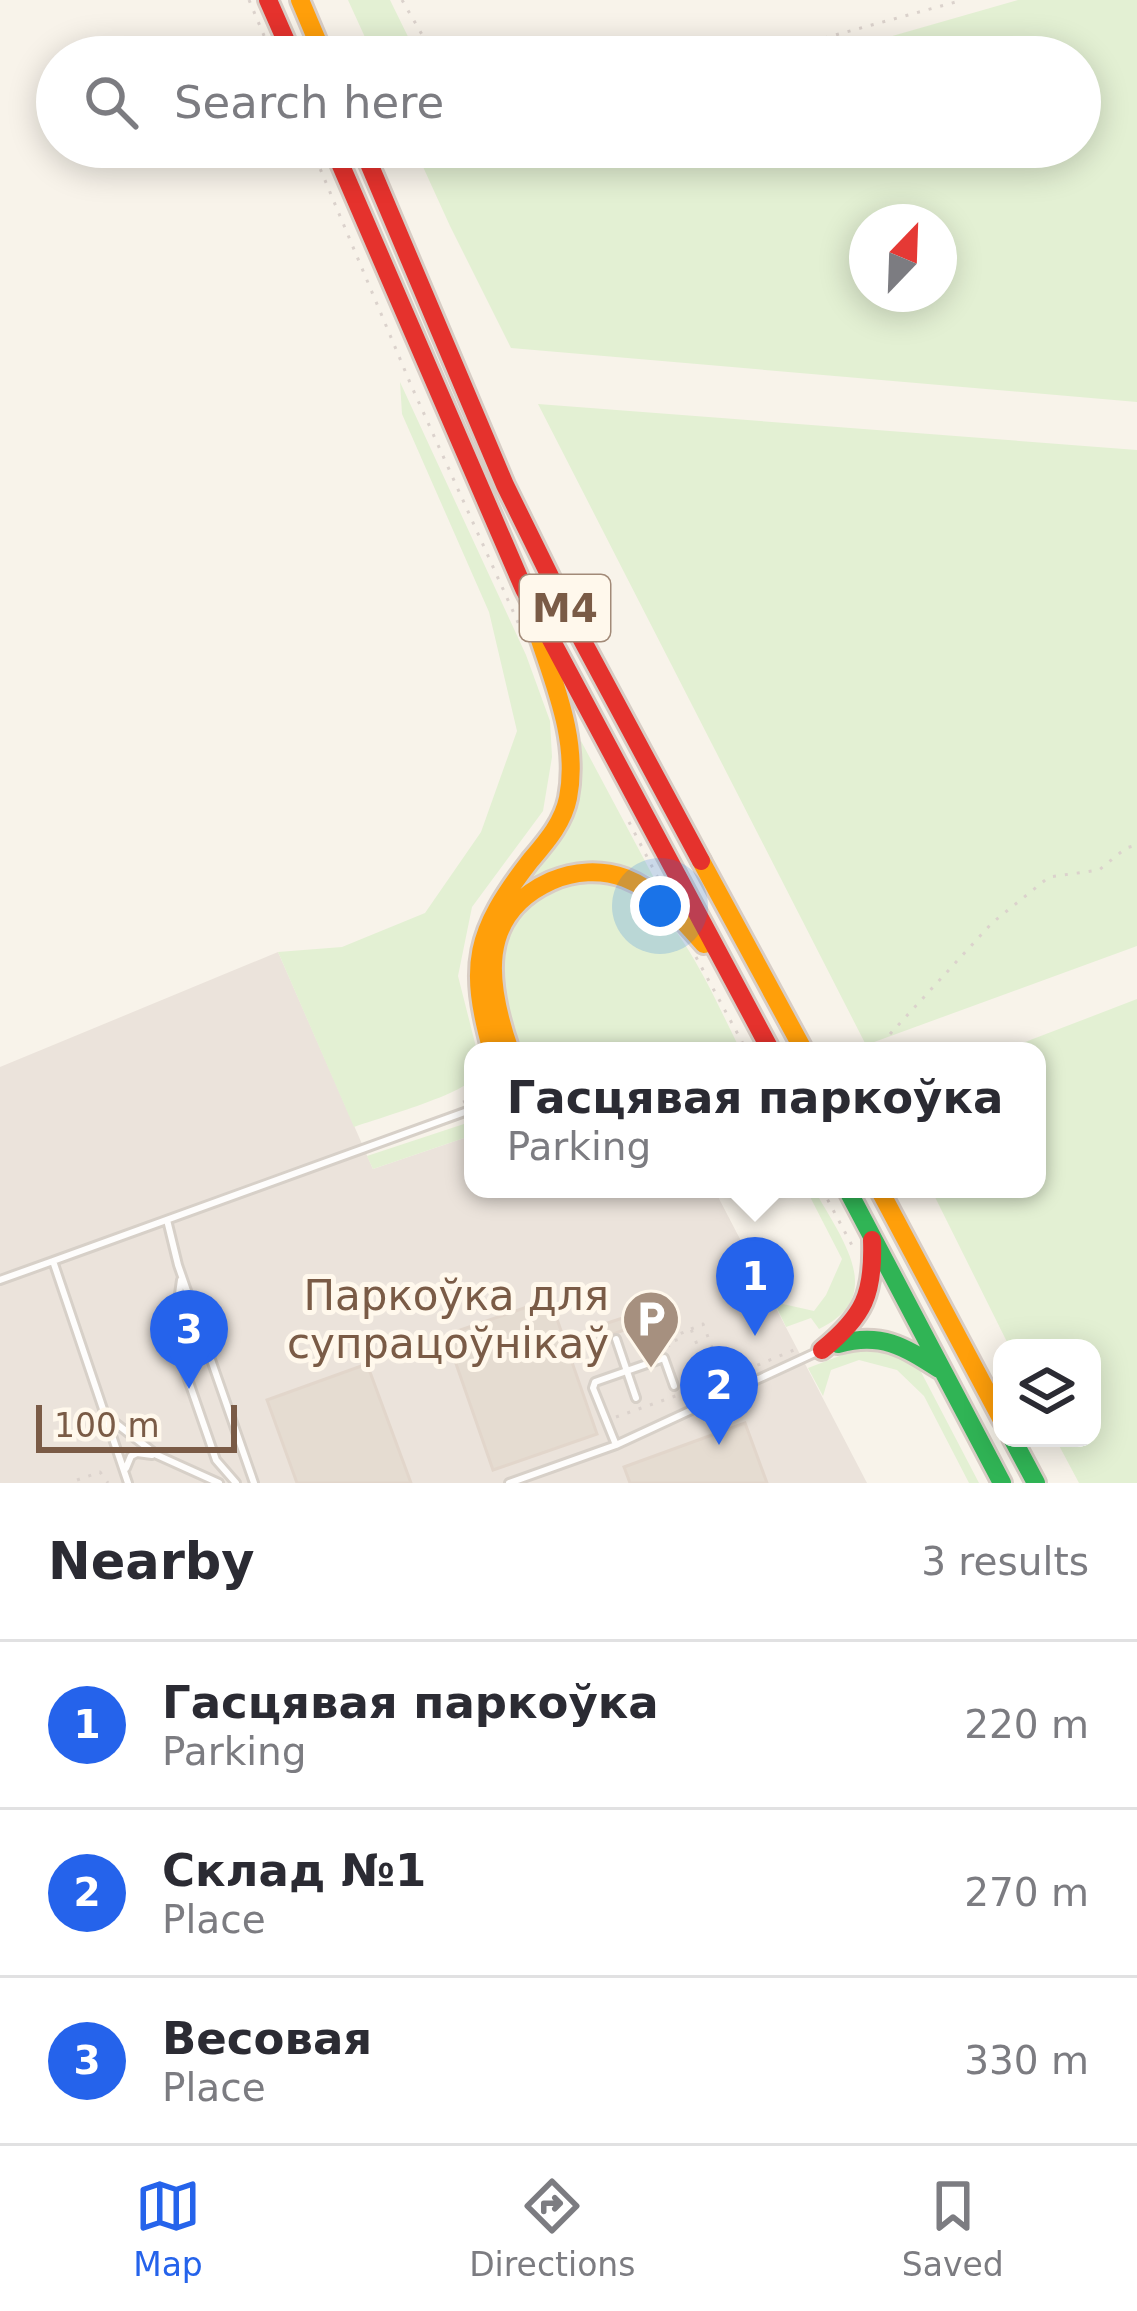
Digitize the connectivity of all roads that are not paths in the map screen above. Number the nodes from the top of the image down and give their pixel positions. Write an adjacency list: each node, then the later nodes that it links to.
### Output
1 (268, 0): 3 (highway)
2 (300, 0): 4 (highway)
3 (284, 36)
4 (315, 36)
5 (342, 168): 7 (highway, М4)
6 (371, 168): 12 (highway, М4)
7 (524, 590): 8 (highway, М4); 9 (highway)
8 (724, 966): 10 (highway); 11 (highway, М4)
9 (490, 1042)
10 (507, 1042)
11 (766, 1042)
12 (799, 1042)
13 (464, 1113): 16 (lane)
14 (852, 1198): 17 (highway)
15 (884, 1198): 27 (highway)
16 (167, 1220): 18 (lane); 19 (lane)
17 (872, 1235): 22 (highway); 24 (highway)
18 (53, 1261): 20 (lane); 28 (lane)
19 (182, 1275): 33 (lane); 35 (lane)
20 (0, 1280)
21 (616, 1340): 23 (lane)
22 (822, 1350): 24 (highway); 29 (lane)
23 (627, 1370): 25 (lane); 26 (lane); 29 (lane)
24 (944, 1372): 37 (highway)
25 (674, 1386)
26 (636, 1398)
27 (993, 1403)
28 (106, 1416): 31 (lane); 32 (lane)
29 (616, 1444): 36 (lane)
30 (1017, 1447): 38 (highway)
31 (158, 1456): 32 (lane); 34 (lane)
32 (128, 1478)
33 (254, 1482): 35 (lane)
34 (219, 1483)
35 (239, 1483)
36 (509, 1483)
37 (1002, 1483)
38 (1036, 1483)

